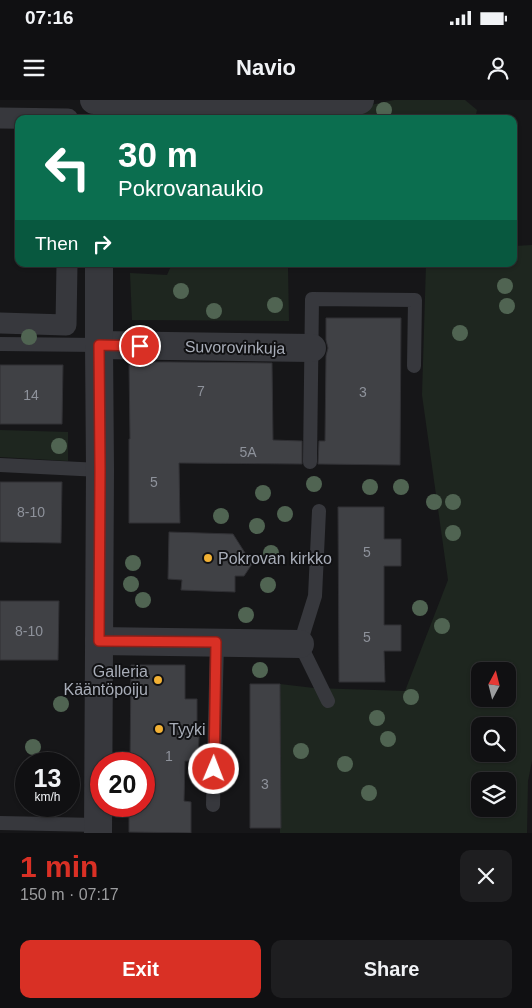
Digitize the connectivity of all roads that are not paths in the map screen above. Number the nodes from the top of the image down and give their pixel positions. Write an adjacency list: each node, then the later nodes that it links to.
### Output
1 (94, 100): 2 (street)
2 (101, 100): 4 (street); 6 (street)
3 (360, 100): 5 (street)
4 (171, 101): 5 (street)
5 (272, 101)
6 (101, 115)
7 (0, 118): 8 (street)
8 (15, 118)
9 (66, 267): 11 (street)
10 (99, 267): 13 (street)
11 (0, 323)
12 (0, 344): 13 (lane)
13 (99, 345): 14 (street, Suvorovinkuja); 18 (street)
14 (312, 348): 15 (lane); 16 (lane)
15 (414, 366)
16 (310, 462)
17 (0, 465): 18 (lane)
18 (100, 470): 20 (street)
19 (318, 511): 22 (lane)
20 (99, 641): 21 (street); 26 (street)
21 (216, 642): 22 (street); 24 (lane)
22 (300, 644): 23 (lane)
23 (328, 701)
24 (213, 806)
25 (0, 823): 26 (lane)
26 (98, 829)

